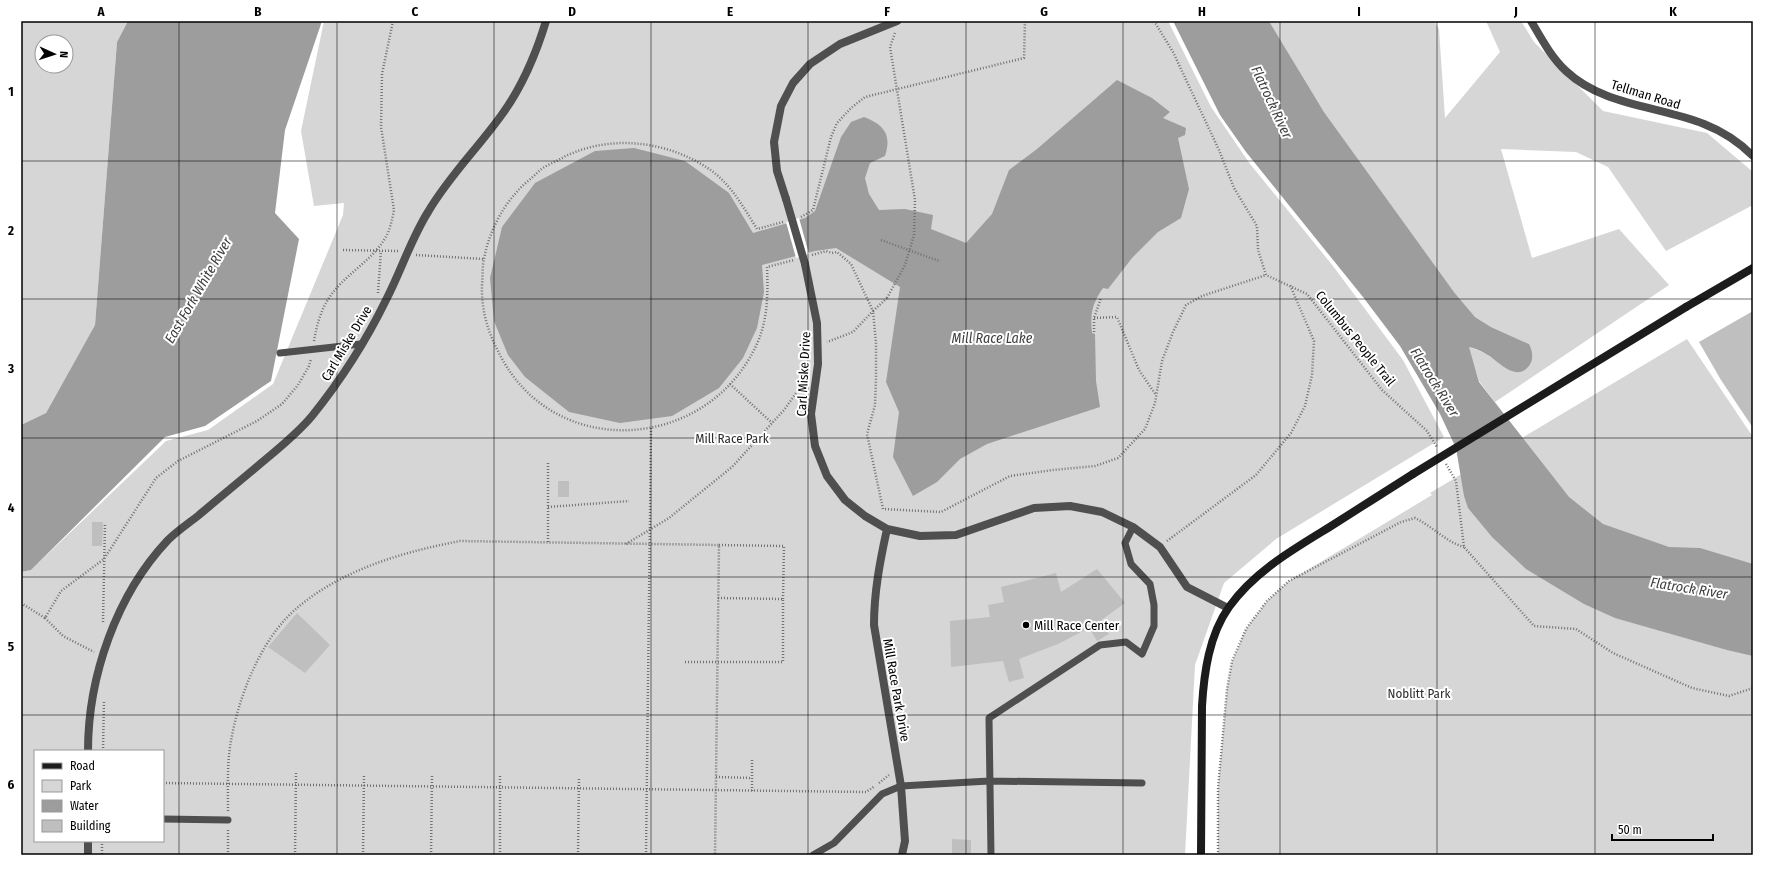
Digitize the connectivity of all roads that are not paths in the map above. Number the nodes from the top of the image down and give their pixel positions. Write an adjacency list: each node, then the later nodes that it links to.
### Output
1 (546, 21): 6 (street, Carl Miske Drive)
2 (1531, 21): 4 (street, Tellman Road)
3 (897, 24): 9 (street, Carl Miske Drive, bridge)
4 (1753, 156)
5 (1753, 268): 10 (main road, bridge)
6 (361, 344): 7 (lane); 11 (street, Carl Miske Drive)
7 (280, 353)
8 (1133, 527): 9 (street, Carl Miske Drive); 10 (street, Carl Miske Drive); 12 (lane)
9 (887, 529): 14 (street, Mill Race Park Drive)
10 (1228, 608): 22 (main road)
11 (88, 750)
12 (989, 781): 13 (lane); 14 (lane); 21 (lane)
13 (1142, 783)
14 (901, 786): 19 (lane); 20 (street, Mill Race Park Drive)
15 (164, 819): 16 (lane)
16 (228, 820)
17 (88, 842): 18 (street)
18 (88, 855)
19 (813, 855)
20 (902, 855)
21 (991, 855)
22 (1201, 855)

